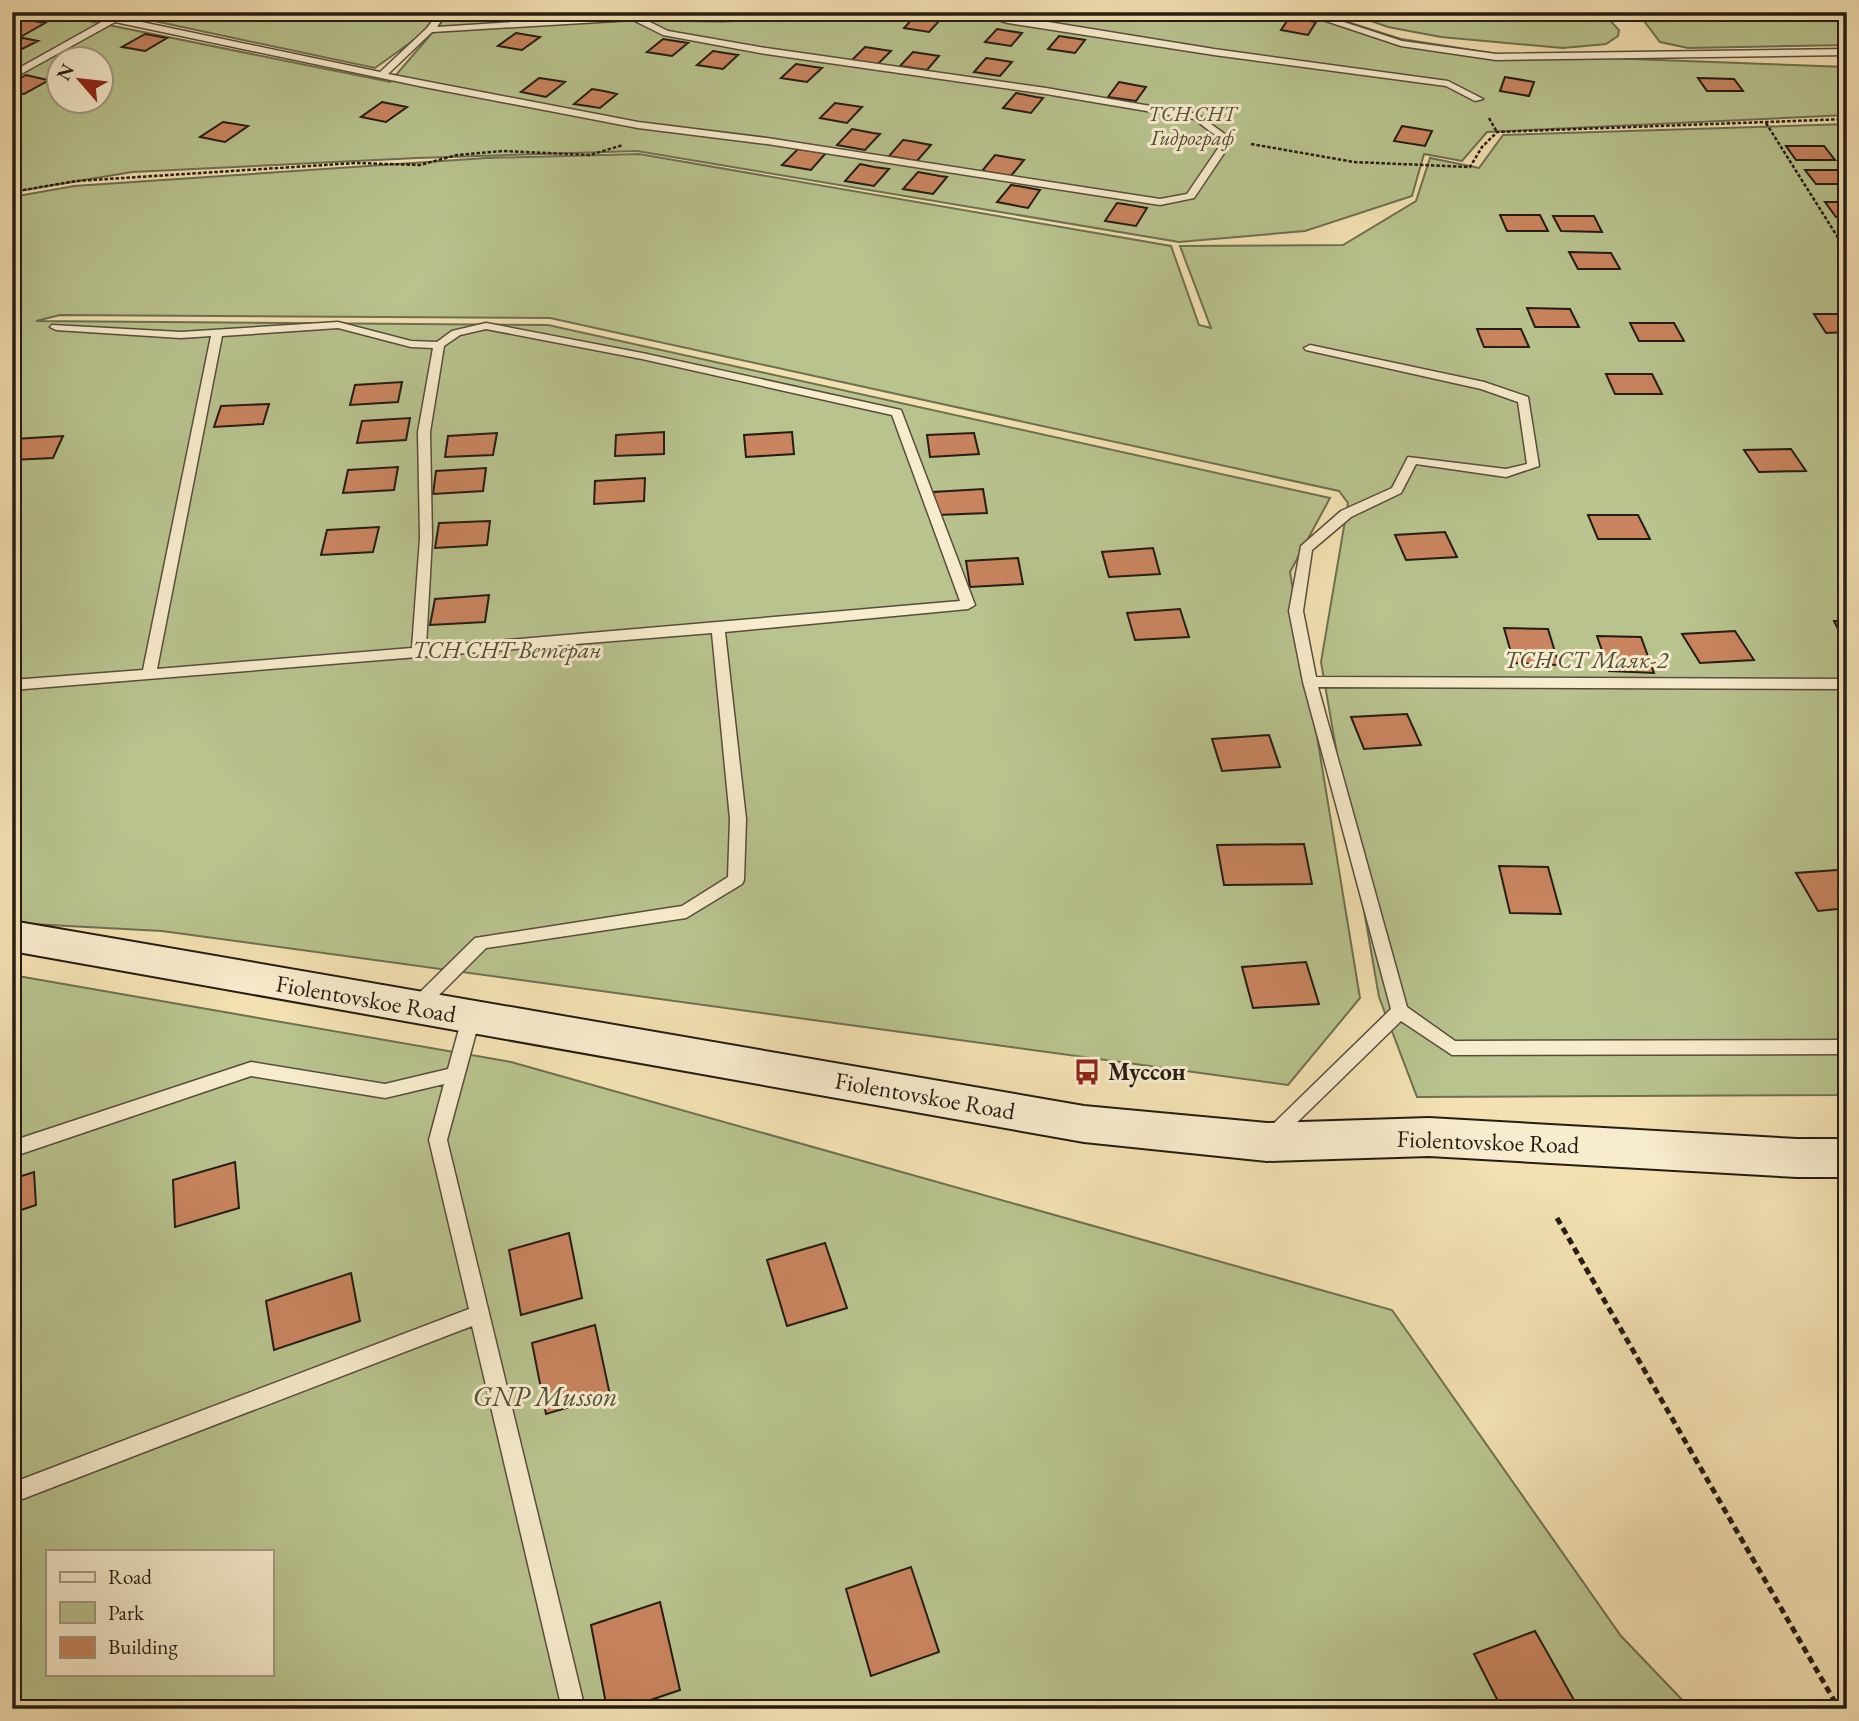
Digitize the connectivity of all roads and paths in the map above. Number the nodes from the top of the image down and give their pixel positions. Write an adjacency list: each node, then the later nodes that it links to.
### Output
1 (81, 12): 7 (lane)
2 (443, 12): 8 (lane)
3 (872, 12): 6 (lane)
4 (974, 12): 14 (lane)
5 (1303, 12): 9 (lane)
6 (634, 17): 8 (lane); 18 (lane)
7 (113, 19): 11 (lane); 12 (lane)
8 (430, 30): 12 (lane)
9 (1847, 52)
10 (12, 62): 11 (lane)
11 (30, 66): 13 (lane)
12 (382, 75): 17 (lane)
13 (12, 76)
14 (1478, 99)
15 (1847, 119): 16 (path)
16 (1766, 122): 18 (path); 20 (path)
17 (638, 125): 18 (lane); 19 (path)
18 (1227, 140)
19 (12, 192)
20 (1847, 252)
21 (56, 327): 22 (lane)
22 (218, 333): 23 (lane); 27 (lane)
23 (439, 345): 25 (lane); 26 (lane)
24 (1310, 348): 28 (lane)
25 (718, 628): 26 (lane); 32 (lane)
26 (419, 651): 27 (lane)
27 (149, 673): 29 (lane)
28 (1310, 682): 30 (lane); 33 (lane)
29 (12, 684)
30 (1847, 684)
31 (12, 936): 32 (main road, Fiolentovskoe Road)
32 (415, 1007): 34 (main road, Fiolentovskoe Road)
33 (1400, 1011): 35 (lane); 37 (lane)
34 (471, 1017): 36 (lane); 37 (main road, Fiolentovskoe Road)
35 (1847, 1047)
36 (457, 1074): 38 (lane); 41 (lane)
37 (1267, 1142): 39 (main road, Fiolentovskoe Road)
38 (12, 1149)
39 (1847, 1158)
40 (1558, 1218): 46 (path)
41 (480, 1314): 44 (lane); 45 (lane)
42 (1845, 1321): 43 (path)
43 (1847, 1329)
44 (12, 1493)
45 (574, 1709)
46 (1839, 1709)

